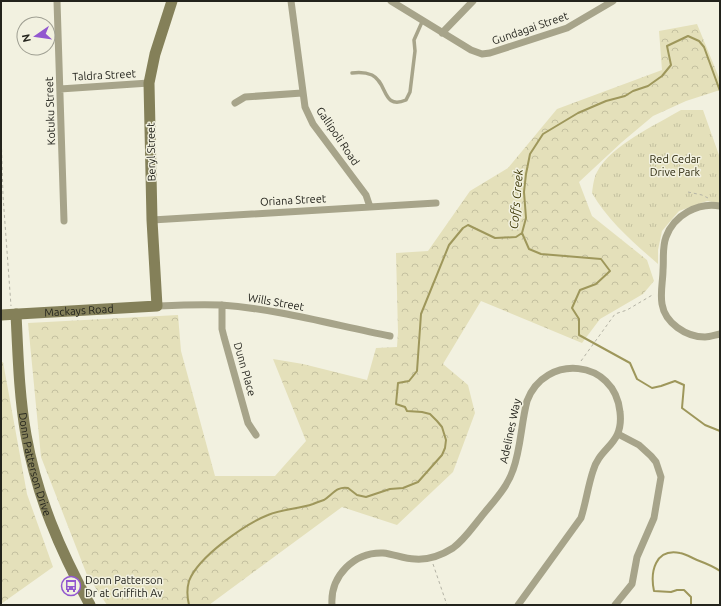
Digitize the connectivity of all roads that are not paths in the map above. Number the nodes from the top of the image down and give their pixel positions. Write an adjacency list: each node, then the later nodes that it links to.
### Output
1 (58, 1): 11 (street, Kotuku Street)
2 (172, 1): 10 (main road, Beryl Street)
3 (292, 1): 12 (street, Gallipoli Road)
4 (391, 1): 7 (street, Gundagai Street)
5 (473, 1): 8 (street)
6 (613, 1): 8 (street, Gundagai Street)
7 (422, 22): 8 (street, Gundagai Street); 9 (lane)
8 (442, 33)
9 (352, 73)
10 (149, 83): 11 (street, Taldra Street); 17 (main road, Beryl Street)
11 (60, 89): 18 (street, Kotuku Street)
12 (302, 93): 13 (street); 16 (street, Gallipoli Road)
13 (235, 103)
14 (436, 203): 16 (street, Oriana Street)
15 (720, 206): 22 (street)
16 (370, 207): 17 (street, Oriana Street)
17 (152, 220): 20 (main road, Beryl Street)
18 (64, 221)
19 (222, 305): 20 (street, Wills Street); 23 (street, Wills Street); 25 (street, Dunn Place)
20 (157, 306): 21 (main road, Mackays Road)
21 (10, 314): 26 (main road, Donn Patterson Drive)
22 (720, 334)
23 (390, 336)
24 (618, 434): 27 (street, Adelines Way); 28 (street); 29 (street)
25 (256, 435)
26 (90, 605)
27 (332, 605)
28 (518, 605)
29 (614, 605)

